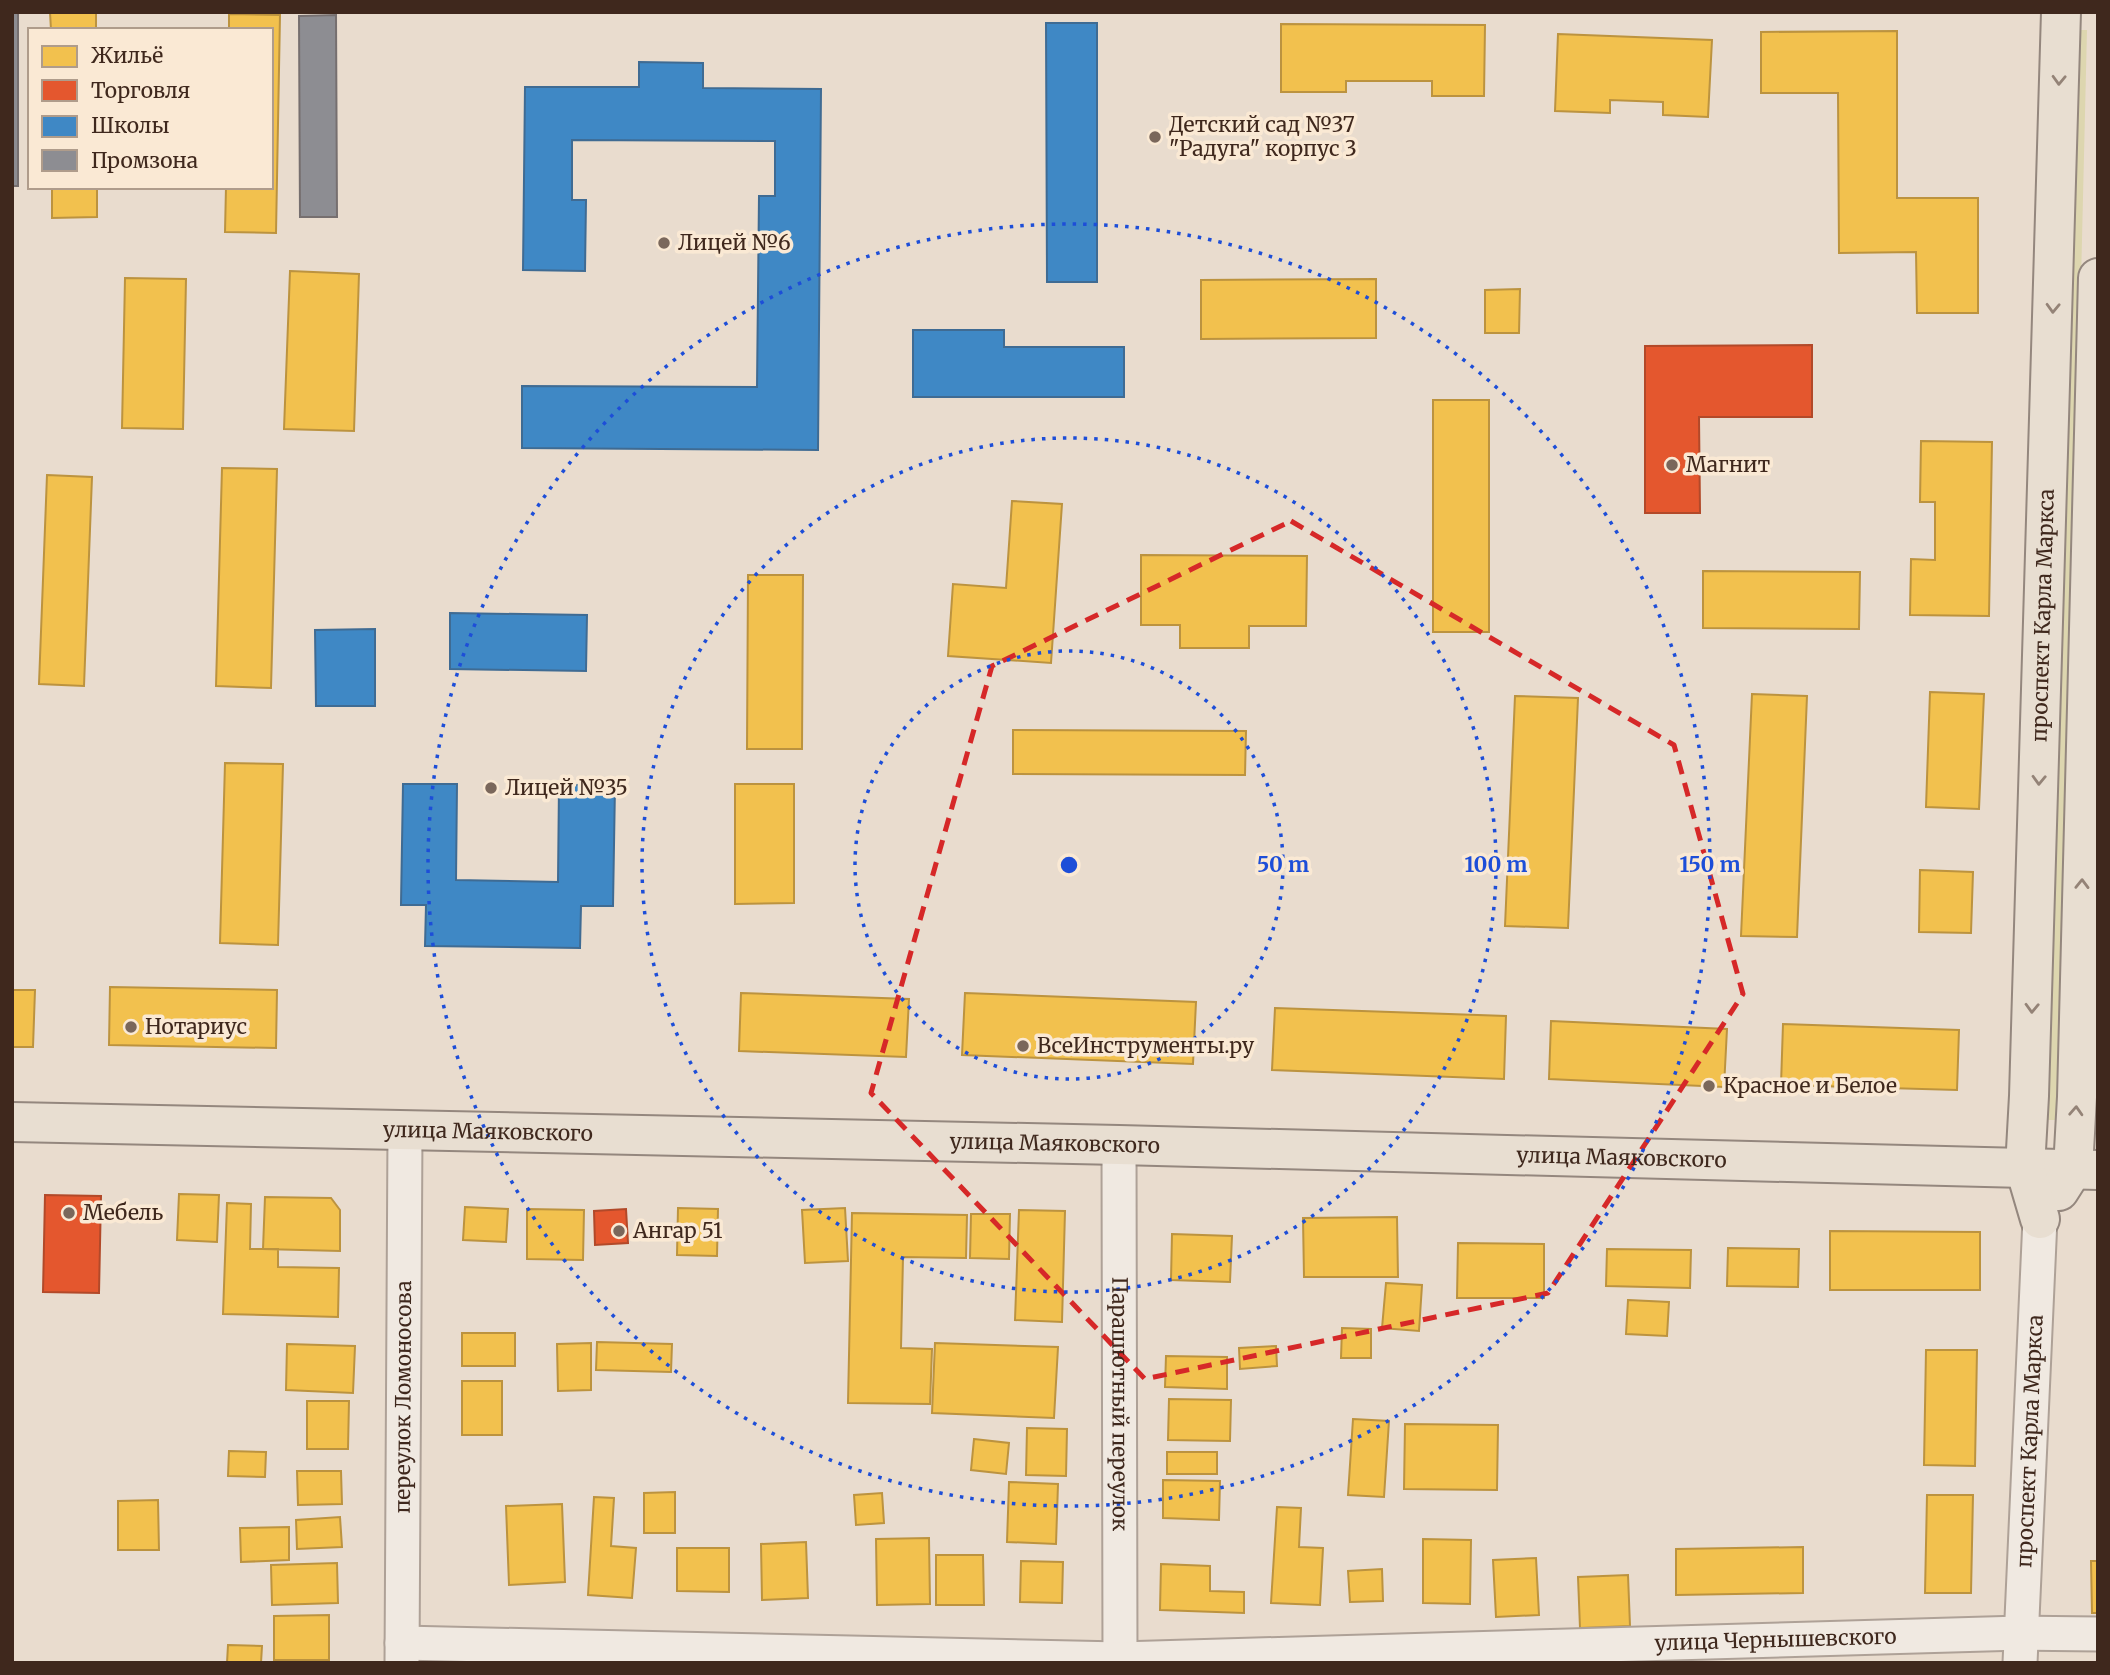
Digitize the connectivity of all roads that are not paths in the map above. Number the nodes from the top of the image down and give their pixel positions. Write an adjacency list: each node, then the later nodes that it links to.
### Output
1 (2061, 12): 7 (main road, проспект Карла Маркса, one-way to 7)
2 (2098, 278): 3 (main road, проспект Карла Маркса)
3 (2092, 714): 8 (main road, проспект Карла Маркса, one-way to 3)
4 (12, 1122): 5 (main road, улица Маяковского)
5 (405, 1131): 6 (main road, улица Маяковского); 12 (street, переулок Ломоносова)
6 (1119, 1144): 7 (main road, улица Маяковского); 13 (street, Парашютный переулок)
7 (2025, 1168): 8 (main road, улица Маяковского); 9 (main road, проспект Карла Маркса)
8 (2085, 1169): 9 (main road)
9 (2040, 1219): 11 (street, проспект Карла Маркса)
10 (2098, 1633): 11 (street, улица Чернышевского)
11 (2020, 1648): 13 (street, улица Чернышевского)
12 (402, 1653): 13 (street, улица Чернышевского)
13 (1120, 1661)

